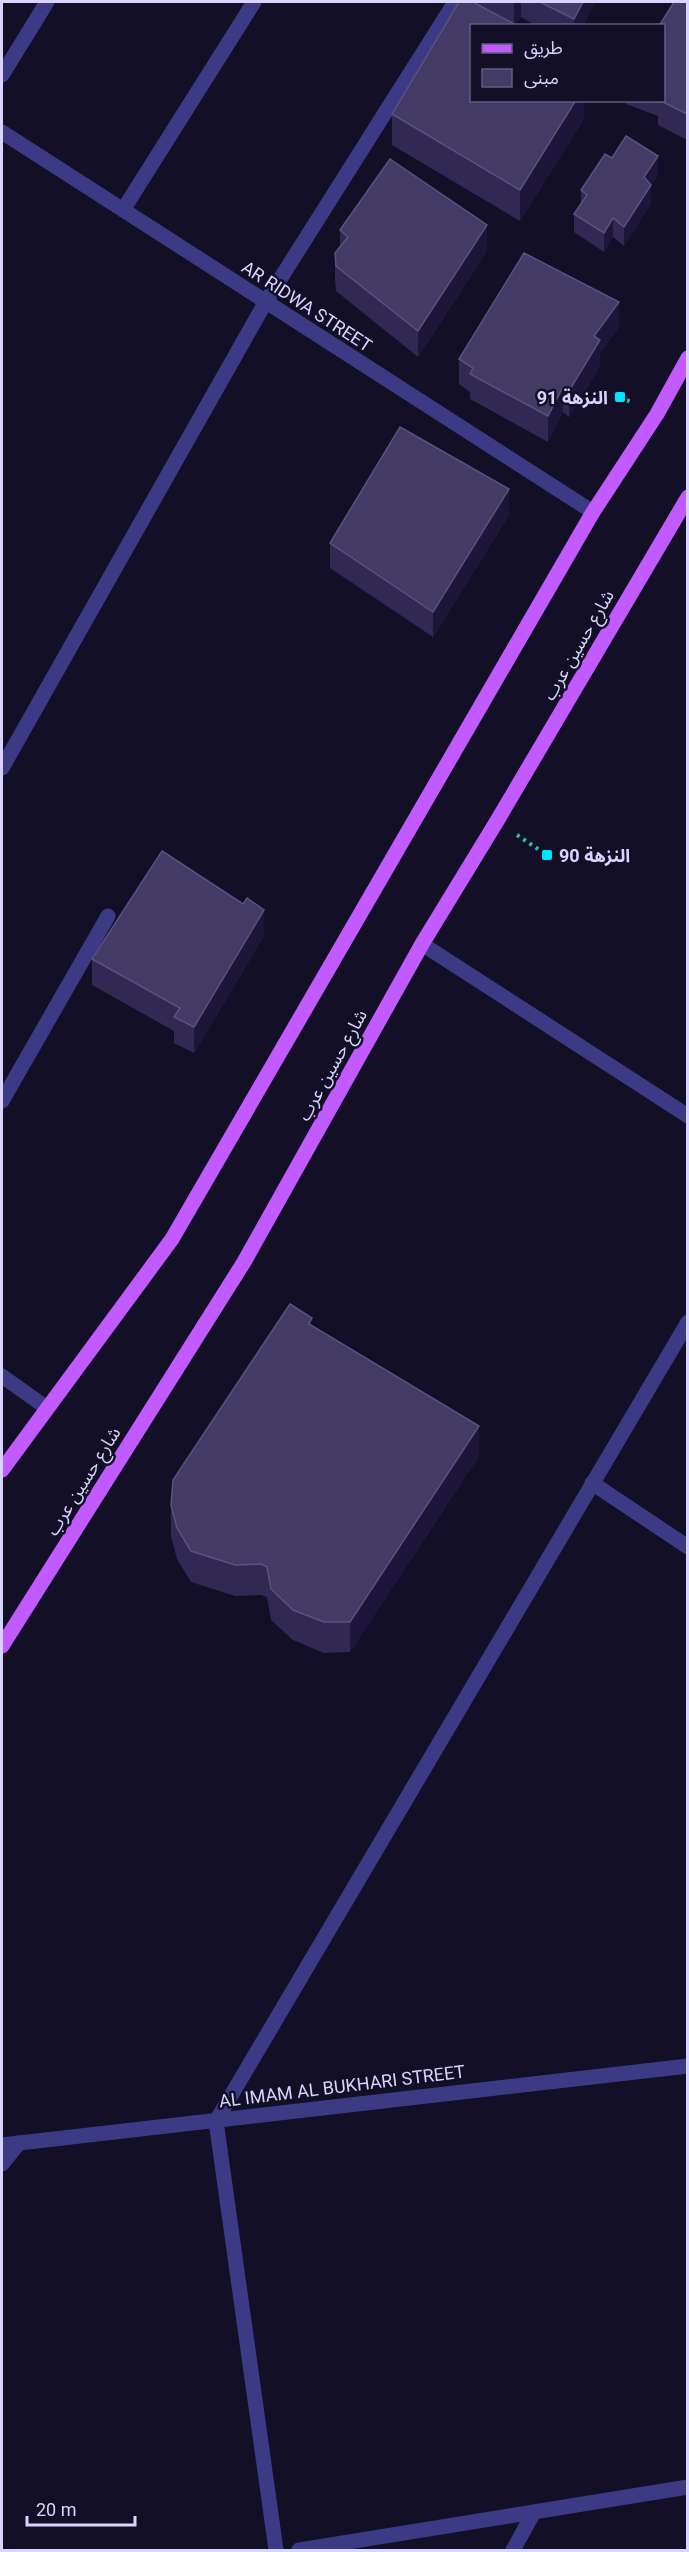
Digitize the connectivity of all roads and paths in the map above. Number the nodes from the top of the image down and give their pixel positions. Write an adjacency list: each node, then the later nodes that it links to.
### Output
1 (47, 2): 4 (street)
2 (254, 2): 6 (street)
3 (454, 2): 7 (street)
4 (2, 75)
5 (2, 132): 6 (street, AR RIDWA STREET)
6 (123, 210): 7 (street, AR RIDWA STREET)
7 (266, 303): 10 (street, AR RIDWA STREET); 11 (street)
8 (687, 358): 10 (main road)
9 (687, 497): 12 (main road, شارع حسين عرب)
10 (593, 512): 20 (main road)
11 (2, 765)
12 (497, 821): 13 (path); 15 (main road, شارع حسين عرب)
13 (547, 855)
14 (108, 916): 16 (street)
15 (422, 944): 17 (street); 24 (main road, شارع حسين عرب)
16 (2, 1101)
17 (687, 1116)
18 (687, 1322): 22 (street)
19 (2, 1376): 20 (street)
20 (48, 1408): 21 (main road)
21 (2, 1470)
22 (592, 1483): 23 (street); 26 (street)
23 (687, 1547)
24 (2, 1646)
25 (687, 2066): 26 (street, AL IMAM AL BUKHARI STREET)
26 (216, 2121): 27 (street, AL IMAM AL BUKHARI STREET); 32 (street)
27 (19, 2143): 28 (street, AL IMAM AL BUKHARI STREET); 29 (street)
28 (2, 2145)
29 (2, 2164)
30 (687, 2487): 31 (street)
31 (534, 2512): 33 (street); 34 (street)
32 (276, 2550)
33 (299, 2550)
34 (513, 2550)

